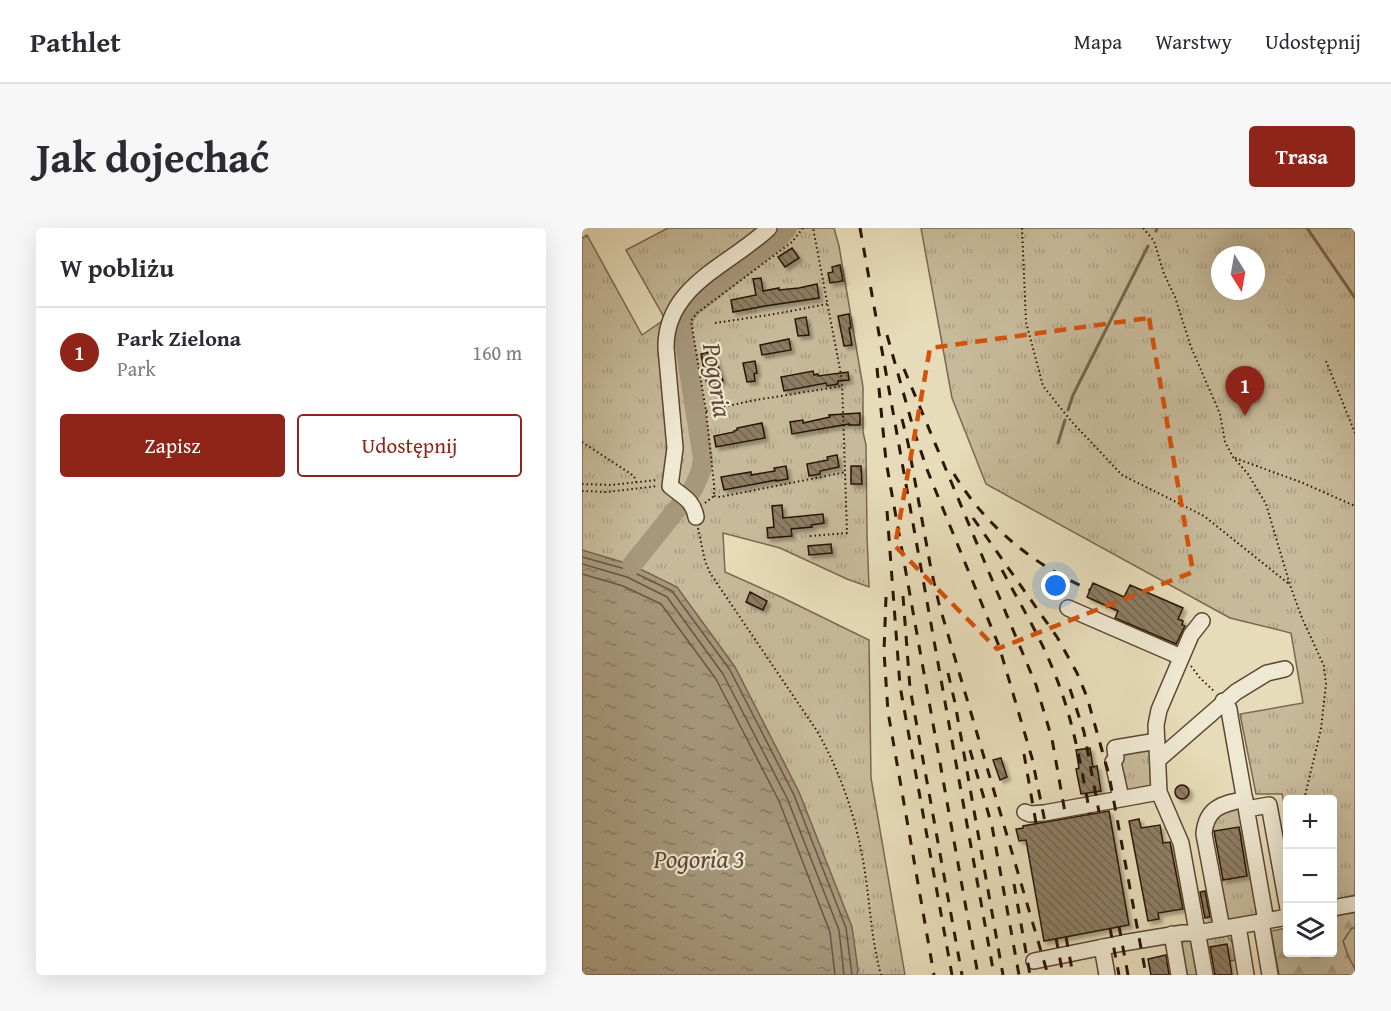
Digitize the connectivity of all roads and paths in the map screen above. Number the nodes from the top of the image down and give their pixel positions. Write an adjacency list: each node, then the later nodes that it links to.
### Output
1 (770, 228): 17 (street)
2 (803, 228): 10 (path)
3 (813, 228): 6 (path)
4 (1022, 228): 24 (path)
5 (1143, 228): 13 (path)
6 (828, 304): 7 (path); 9 (path)
7 (715, 323)
8 (1326, 362): 11 (path)
9 (842, 386): 10 (path); 14 (path)
10 (706, 411): 19 (path)
11 (1355, 433)
12 (582, 441): 15 (path)
13 (1234, 458): 21 (path); 24 (path)
14 (846, 472): 19 (path); 23 (path)
15 (636, 482): 16 (path); 17 (path)
16 (582, 484)
17 (674, 489): 18 (path); 22 (street)
18 (582, 491)
19 (714, 496): 20 (path)
20 (710, 500)
21 (1355, 506)
22 (696, 517): 48 (path)
23 (810, 536)
24 (1290, 585): 33 (path)
25 (1068, 608): 27 (street)
26 (1202, 621): 27 (street)
27 (1181, 657): 29 (path); 30 (street)
28 (1285, 669): 29 (street)
29 (1223, 701): 31 (street); 35 (street)
30 (1157, 741): 31 (street); 34 (street)
31 (1159, 759): 32 (street)
32 (1160, 792): 34 (street); 44 (street)
33 (1305, 795)
34 (1121, 798): 36 (street)
35 (1246, 804): 37 (street); 41 (street); 43 (street)
36 (1025, 812)
37 (1286, 903)
38 (1355, 904): 39 (street)
39 (1337, 907)
40 (1283, 918): 41 (street)
41 (1264, 922): 42 (street); 53 (street)
42 (1238, 926): 43 (street); 52 (street)
43 (1222, 929): 44 (street)
44 (1197, 933): 45 (street); 51 (street)
45 (1172, 934): 46 (street); 50 (street)
46 (1102, 947): 47 (street); 49 (street)
47 (1034, 961)
48 (880, 975)
49 (1107, 975)
50 (1179, 975)
51 (1204, 975)
52 (1246, 975)
53 (1270, 975)

